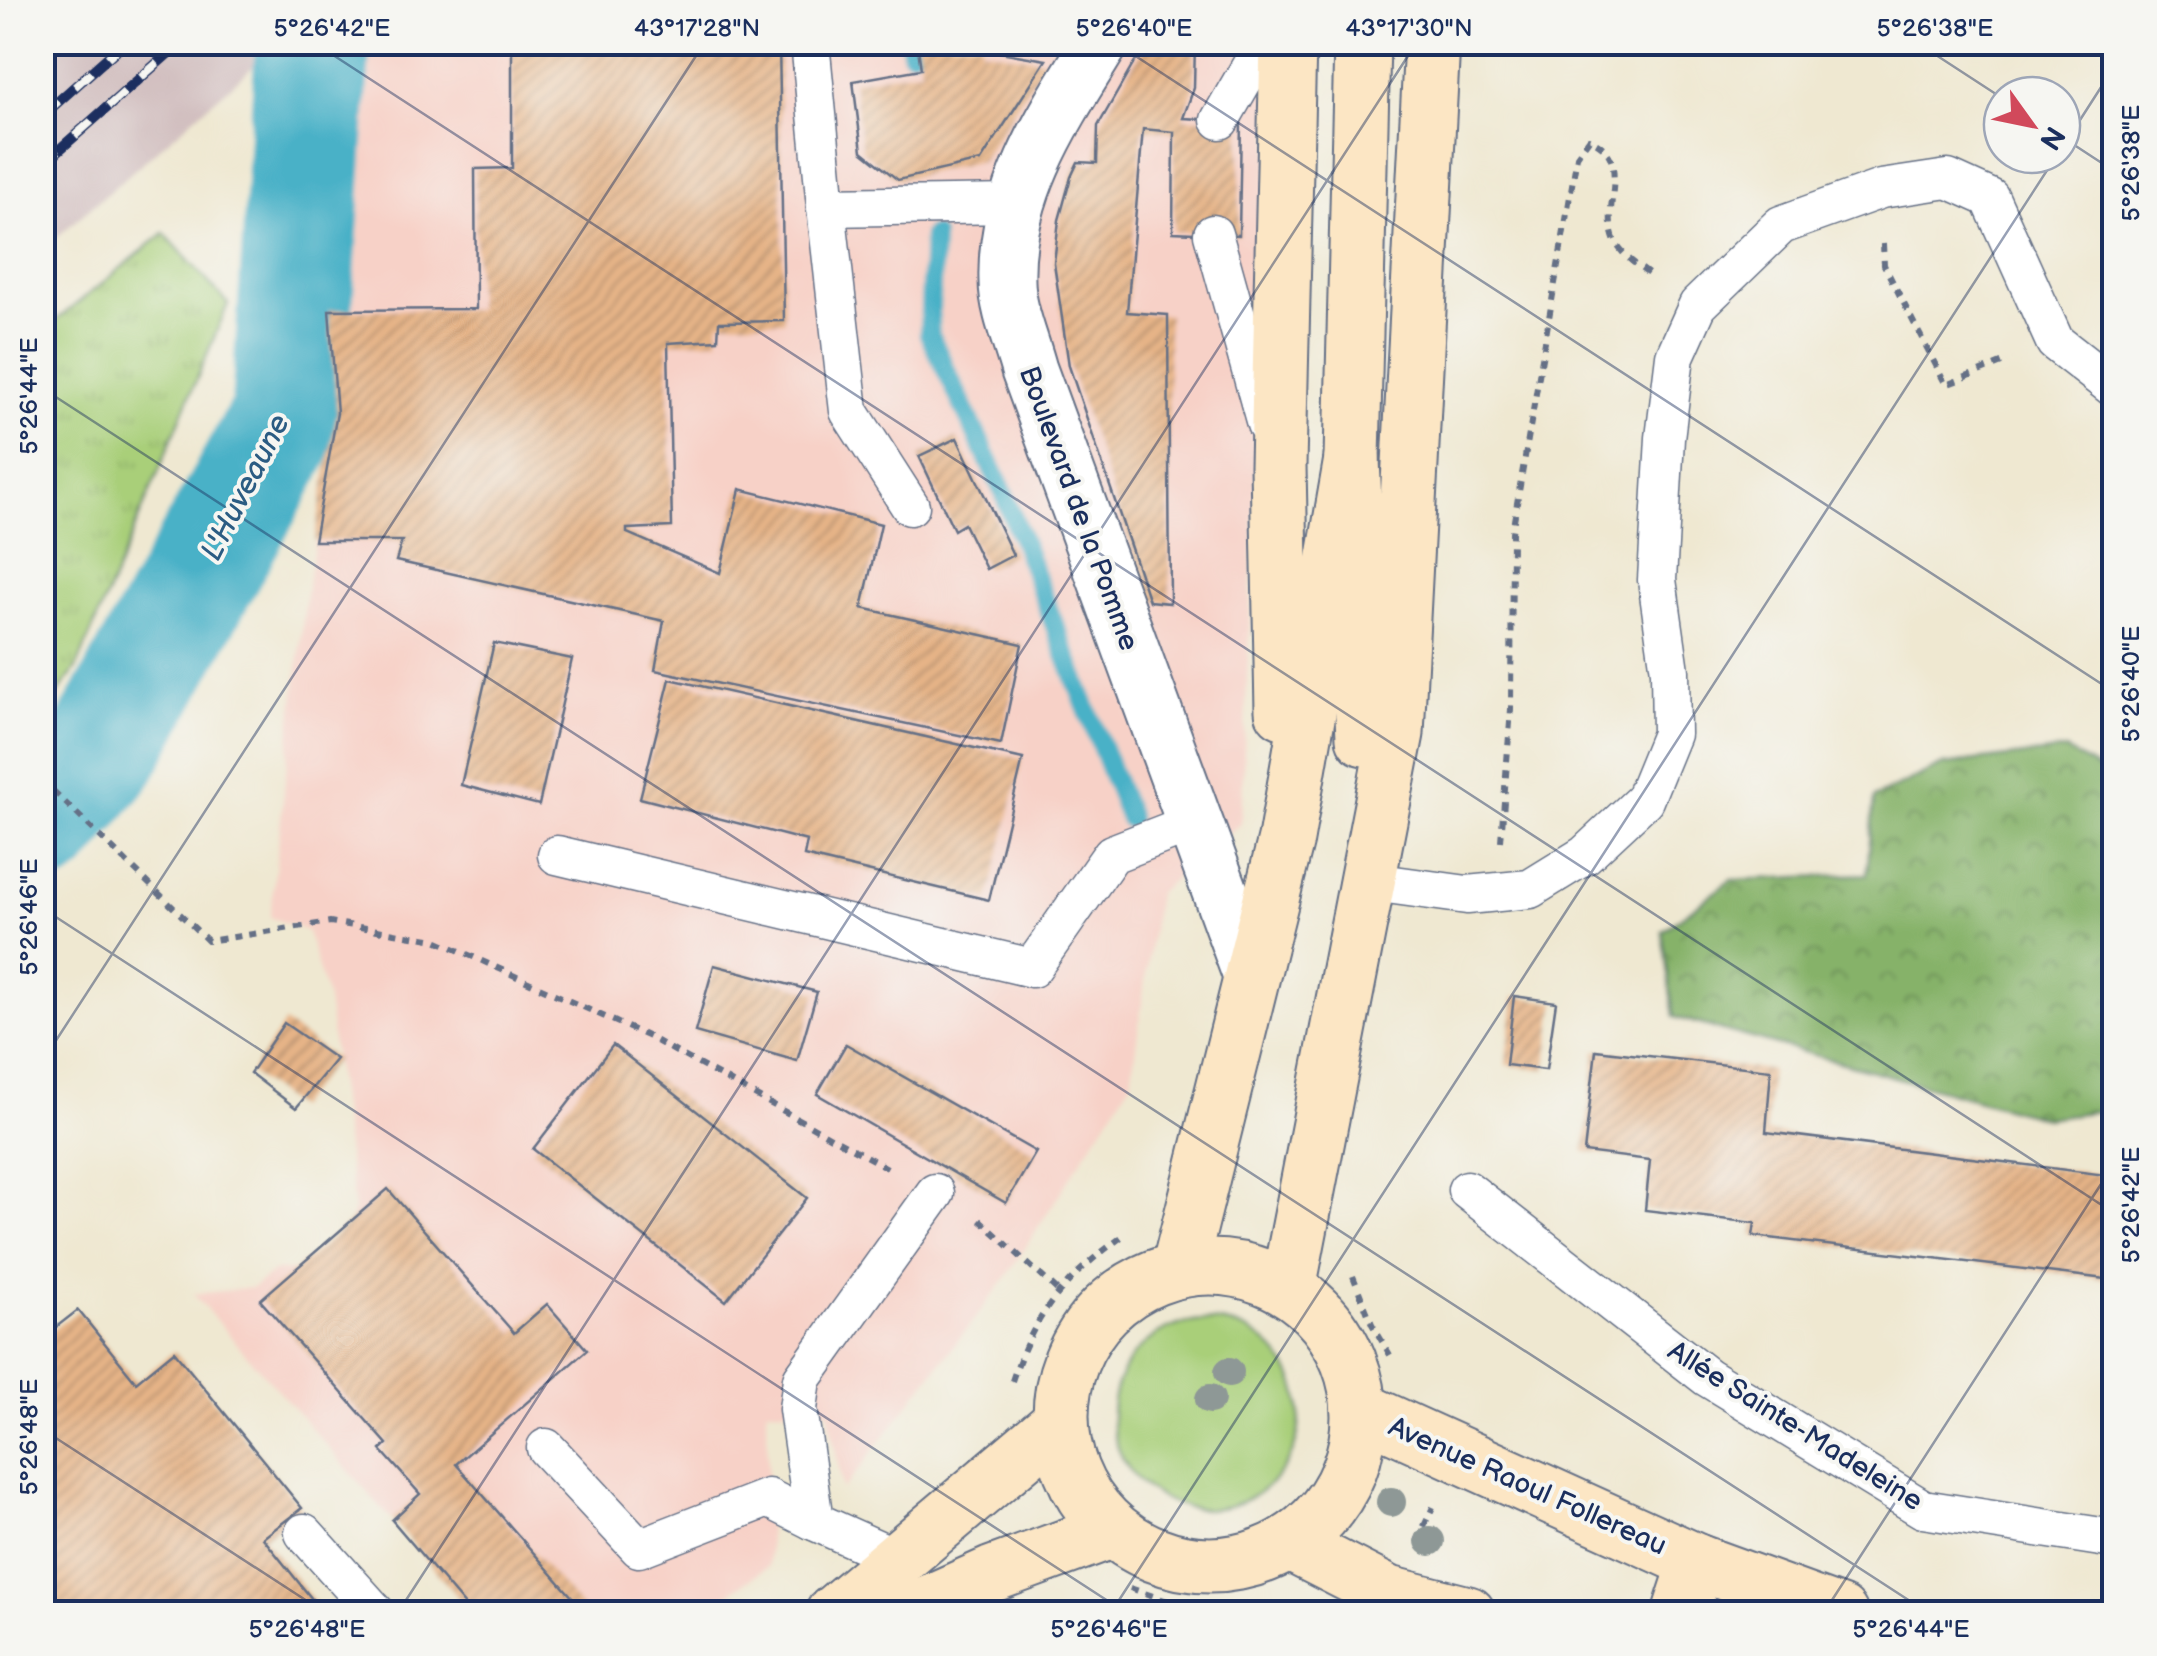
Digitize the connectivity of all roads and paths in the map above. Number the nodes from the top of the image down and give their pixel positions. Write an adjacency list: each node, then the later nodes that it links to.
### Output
1 (810, 42): 9 (lane)
2 (1101, 42): 8 (street, Boulevard de la Pomme)
3 (1265, 42): 7 (lane)
4 (1288, 42): 13 (main road)
5 (1362, 42): 12 (main road)
6 (1432, 42): 19 (main road)
7 (1220, 120)
8 (1014, 204): 9 (lane); 16 (street, Boulevard de la Pomme)
9 (826, 207): 14 (lane)
10 (1212, 234): 13 (lane)
11 (2114, 388): 19 (lane)
12 (1352, 458): 17 (main road); 19 (main road)
13 (1278, 466): 17 (main road)
14 (910, 506)
15 (42, 780): 22 (path)
16 (1192, 823): 18 (lane); 20 (street, Boulevard de la Pomme)
17 (1286, 838): 20 (main road)
18 (556, 855)
19 (1367, 869): 26 (main road)
20 (1252, 976): 25 (main road)
21 (1467, 1190): 37 (lane, Allée Sainte-Madeleine)
22 (935, 1194): 27 (path); 34 (lane)
23 (1126, 1233): 27 (path)
24 (1349, 1265): 28 (path)
25 (1180, 1269): 26 (main road); 31 (main road)
26 (1288, 1288): 30 (main road)
27 (1056, 1290): 29 (path)
28 (1396, 1364)
29 (1011, 1384)
30 (1359, 1409): 32 (main road, Avenue Raoul Follereau); 38 (main road)
31 (1060, 1422): 35 (main road); 39 (main road)
32 (1451, 1447): 40 (main road, Avenue Raoul Follereau); 42 (path)
33 (546, 1448): 34 (lane)
34 (814, 1521): 39 (lane)
35 (1112, 1530): 38 (main road); 46 (main road)
36 (304, 1533): 44 (lane)
37 (2114, 1539)
38 (1289, 1543): 42 (main road)
39 (900, 1560): 45 (main road)
40 (1697, 1562): 48 (main road, Avenue Raoul Follereau); 49 (main road, Avenue Raoul Follereau)
41 (1122, 1584): 43 (path)
42 (1390, 1594): 47 (main road)
43 (1276, 1603)
44 (377, 1614)
45 (834, 1614)
46 (904, 1614)
47 (1468, 1614)
48 (1680, 1614)
49 (1840, 1614)

